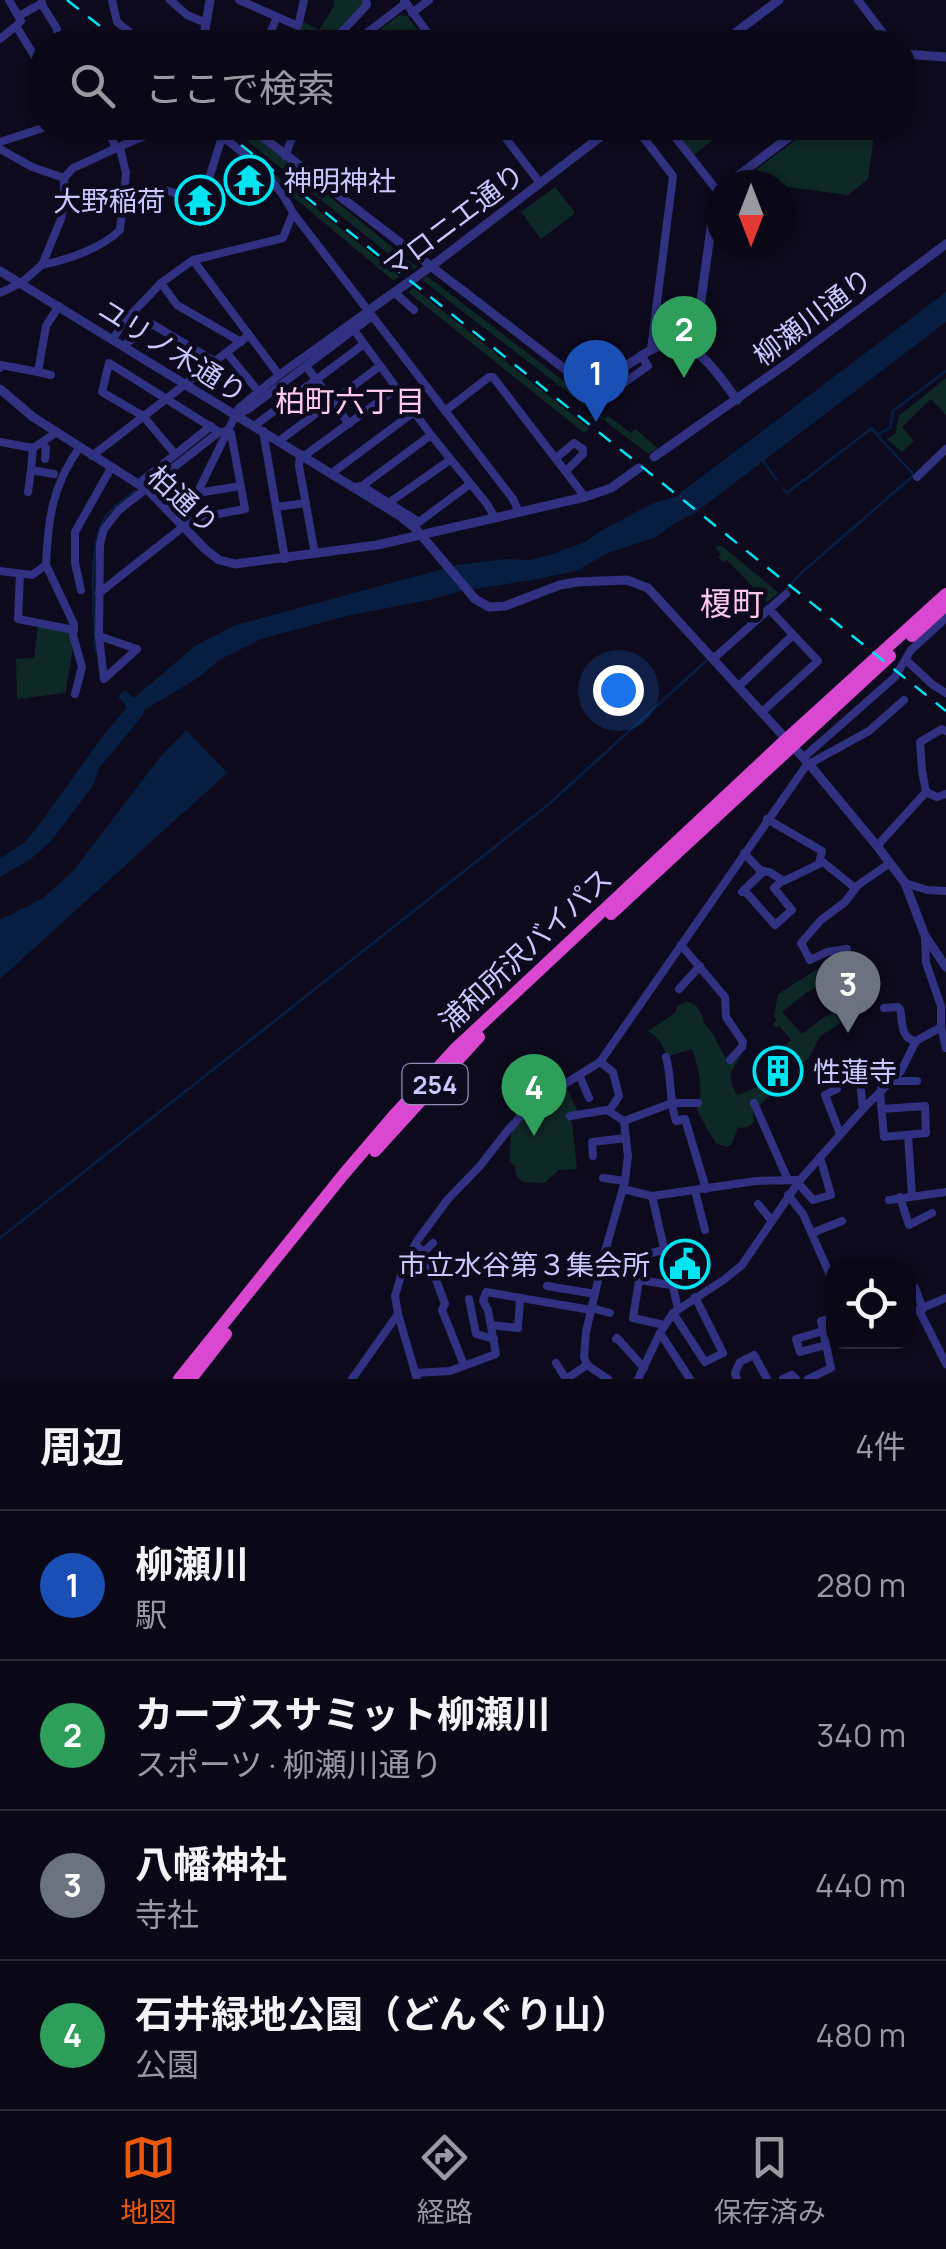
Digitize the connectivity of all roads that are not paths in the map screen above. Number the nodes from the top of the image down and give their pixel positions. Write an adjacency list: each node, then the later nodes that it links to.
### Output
1 (9, 0): 15 (street)
2 (112, 0): 18 (street)
3 (170, 0): 16 (street)
4 (210, 0): 16 (street)
5 (240, 0): 14 (street)
6 (304, 0): 14 (street)
7 (366, 0): 21 (street)
8 (429, 0): 13 (street)
9 (778, 0): 24 (street)
10 (858, 0): 25 (street)
11 (43, 1): 15 (street); 17 (street)
12 (405, 1): 13 (street); 22 (street)
13 (412, 14): 23 (street)
14 (277, 18): 20 (street)
15 (18, 21): 26 (street); 27 (street)
16 (206, 22): 19 (street)
17 (57, 30)
18 (127, 30)
19 (205, 30)
20 (272, 30)
21 (344, 30)
22 (370, 30)
23 (425, 30)
24 (739, 30)
25 (881, 30)
26 (0, 39)
27 (30, 46)
28 (916, 55): 29 (street)
29 (946, 57)
30 (30, 133): 42 (street)
31 (114, 140): 43 (street)
32 (132, 140): 43 (street)
33 (221, 140): 49 (street)
34 (224, 140): 50 (street)
35 (266, 140): 44 (street)
36 (291, 140): 44 (street)
37 (507, 140): 48 (street)
38 (596, 140): 48 (street, マロニエ通り)
39 (645, 140): 71 (street)
40 (679, 140): 46 (street)
41 (785, 140): 45 (street)
42 (0, 145): 47 (street)
43 (119, 148): 47 (street); 49 (street)
44 (285, 156): 55 (street)
45 (747, 170)
46 (706, 171)
47 (64, 178): 54 (street)
48 (540, 183): 55 (street, マロニエ通り)
49 (126, 190): 54 (street)
50 (293, 213): 52 (street); 63 (street)
51 (946, 244): 86 (street, 柳瀬川通り)
52 (193, 260): 57 (street); 65 (street)
53 (707, 260): 70 (street)
54 (42, 265): 58 (street)
55 (430, 266): 60 (street, マロニエ通り); 71 (street)
56 (0, 271): 58 (street, ユリノ木通り)
57 (161, 282): 66 (street); 67 (street)
58 (20, 283): 59 (street); 61 (street, ユリノ木通り)
59 (0, 292)
60 (394, 292): 62 (street); 63 (street, マロニエ通り)
61 (58, 306): 66 (street, ユリノ木通り); 77 (street)
62 (414, 310)
63 (370, 313): 64 (street); 78 (street); 88 (street)
64 (354, 330): 68 (street); 74 (street)
65 (250, 335): 67 (street); 78 (street)
66 (112, 339): 69 (street, ユリノ木通り)
67 (241, 342): 72 (street)
68 (364, 344): 75 (street); 80 (street)
69 (123, 346): 73 (street); 81 (street, ユリノ木通り)
70 (694, 351): 71 (street); 86 (street)
71 (646, 352)
72 (227, 353): 73 (street); 84 (street)
73 (214, 362): 81 (street)
74 (306, 366): 80 (street); 91 (street)
75 (380, 366): 83 (street); 87 (street)
76 (0, 368): 77 (street)
77 (38, 372): 79 (street)
78 (280, 374): 84 (street)
79 (50, 375)
80 (316, 380): 87 (street); 93 (street)
81 (186, 384): 85 (street); 91 (street, ユリノ木通り)
82 (0, 388): 95 (street, 柏通り)
83 (396, 388): 89 (street); 92 (street)
84 (258, 392): 91 (street)
85 (167, 398): 90 (street); 90 (street); 94 (street)
86 (737, 400): 105 (street, 柳瀬川通り)
87 (332, 402): 92 (street); 97 (street)
88 (445, 411): 106 (street); 126 (street)
89 (414, 412): 96 (street); 113 (street)
90 (143, 416): 102 (street); 104 (street)
91 (236, 416): 93 (street, ユリノ木通り); 94 (street)
92 (349, 424): 103 (street)
93 (258, 428): 97 (street, ユリノ木通り); 125 (street)
94 (220, 430): 102 (street); 117 (street); 118 (street); 121 (street)
95 (57, 432): 99 (street); 100 (street, 柏通り)
96 (431, 436): 108 (street); 119 (street)
97 (279, 441): 103 (street, ユリノ木通り)
98 (0, 442): 99 (street)
99 (37, 446): 107 (street); 111 (street)
100 (80, 447): 104 (street, 柏通り); 132 (street)
101 (946, 450): 115 (street)
102 (175, 454): 117 (street)
103 (302, 455): 113 (street, ユリノ木通り); 124 (street)
104 (92, 456): 109 (street, 柏通り)
105 (654, 457)
106 (556, 458): 112 (street); 112 (street)
107 (46, 459)
108 (450, 460): 116 (street); 123 (street)
109 (111, 468): 117 (street, 柏通り); 135 (street)
110 (640, 468): 122 (street)
111 (31, 470): 114 (street); 120 (street)
112 (566, 471): 122 (street)
113 (332, 473): 119 (street, ユリノ木通り)
114 (54, 474)
115 (917, 477)
116 (470, 484): 123 (street); 127 (street)
117 (141, 486): 128 (street, 柏通り); 136 (street)
118 (241, 486): 121 (street); 128 (street)
119 (358, 486): 123 (street); 129 (street, ユリノ木通り)
120 (28, 492)
121 (197, 494): 128 (street)
122 (585, 497): 126 (street)
123 (390, 502)
124 (306, 503): 125 (street); 130 (street)
125 (276, 508): 131 (street)
126 (519, 512): 127 (street)
127 (495, 518): 129 (street)
128 (182, 525): 131 (street, 柏通り); 136 (street)
129 (420, 534): 130 (street, 柏通り); 145 (street, ユリノ木通り)
130 (315, 554): 131 (street, 柏通り)
131 (285, 559)
132 (46, 565): 134 (street); 142 (street)
133 (0, 571): 134 (street)
134 (20, 574): 142 (street)
135 (81, 590)
136 (98, 593): 143 (street)
137 (786, 594): 140 (street)
138 (946, 594): 153 (highway, 浦和所沢バイパス / 254)
139 (946, 605): 153 (highway, 浦和所沢バイパス / 254)
140 (769, 609): 144 (street); 145 (street)
141 (946, 618): 146 (street)
142 (74, 630): 149 (street)
143 (98, 636): 143 (street)
144 (794, 636): 147 (street); 151 (street)
145 (713, 659): 147 (street)
146 (907, 661): 148 (street); 154 (street)
147 (738, 687): 151 (street)
148 (943, 688)
149 (75, 694)
150 (904, 700): 154 (street)
151 (762, 712): 153 (street)
152 (946, 732): 155 (street)
153 (790, 743): 154 (street); 252 (highway, 浦和所沢バイパス / 254); 253 (highway, 浦和所沢バイパス / 254)
154 (807, 762): 157 (street); 158 (street)
155 (926, 792): 156 (street); 158 (street)
156 (946, 794)
157 (767, 819): 159 (street); 160 (street)
158 (877, 846): 161 (street)
159 (744, 854): 162 (street); 168 (street)
160 (819, 863): 163 (street); 165 (street)
161 (890, 863): 164 (street); 165 (street)
162 (764, 871): 163 (street); 163 (street)
163 (783, 880)
164 (905, 884): 166 (street); 167 (street)
165 (855, 888): 169 (street)
166 (946, 890)
167 (925, 936): 171 (street); 173 (street)
168 (681, 945): 170 (street); 180 (street)
169 (847, 949)
170 (700, 966): 172 (street); 179 (street)
171 (946, 966)
172 (679, 989)
173 (942, 990): 175 (street)
174 (884, 1008): 176 (street)
175 (941, 1027): 176 (street); 177 (street)
176 (916, 1040): 182 (street)
177 (946, 1048)
178 (666, 1057): 187 (street)
179 (730, 1060)
180 (600, 1062): 181 (street); 192 (street)
181 (580, 1077): 186 (street); 219 (street)
182 (892, 1081): 183 (street); 185 (street)
183 (917, 1081)
184 (845, 1082): 195 (street)
185 (881, 1091): 190 (street); 190 (street); 191 (street)
186 (589, 1098)
187 (672, 1103): 188 (street); 194 (street); 204 (street)
188 (698, 1103)
189 (754, 1103): 202 (street)
190 (864, 1109): 195 (street)
191 (882, 1109): 196 (street); 196 (street)
192 (609, 1111): 193 (street); 194 (street)
193 (570, 1116)
194 (624, 1122): 197 (street)
195 (840, 1134): 199 (street)
196 (908, 1135): 210 (street)
197 (626, 1138): 198 (street); 203 (street)
198 (594, 1156)
199 (820, 1157): 202 (street); 202 (street)
200 (602, 1178): 203 (street)
201 (776, 1180): 202 (street); 204 (street); 209 (street)
202 (796, 1181): 209 (street)
203 (624, 1185): 208 (street); 227 (street)
204 (706, 1189): 205 (street)
205 (695, 1191): 208 (street); 216 (street)
206 (946, 1192): 207 (street)
207 (926, 1195): 210 (street); 211 (street)
208 (652, 1196): 220 (street)
209 (788, 1196): 214 (street); 217 (street)
210 (912, 1196): 211 (street)
211 (900, 1197): 212 (street)
212 (888, 1200)
213 (758, 1204): 214 (street)
214 (772, 1221): 229 (street)
215 (842, 1221): 217 (street)
216 (705, 1230)
217 (812, 1233): 223 (street)
218 (433, 1243): 219 (street)
219 (415, 1245): 222 (street)
220 (664, 1250): 221 (street); 224 (street)
221 (638, 1256)
222 (407, 1262): 237 (street); 248 (street)
223 (826, 1265)
224 (672, 1285): 234 (street); 240 (street)
225 (547, 1286): 227 (street)
226 (916, 1292): 233 (street)
227 (595, 1294): 232 (street)
228 (520, 1298): 232 (street); 239 (street); 239 (street)
229 (695, 1298): 234 (street); 234 (street)
230 (946, 1298): 233 (street)
231 (469, 1299): 242 (street)
232 (591, 1309): 236 (street); 249 (street)
233 (921, 1310): 235 (street); 247 (street)
234 (675, 1311): 240 (street)
235 (916, 1312)
236 (610, 1313)
237 (398, 1314): 251 (street); 254 (street)
238 (826, 1319): 241 (street)
239 (491, 1325): 242 (street)
240 (662, 1329): 250 (street); 258 (street)
241 (823, 1332): 244 (street); 244 (street)
242 (494, 1339): 248 (street)
243 (616, 1339): 250 (street)
244 (826, 1344)
245 (827, 1349): 263 (street)
246 (556, 1363): 255 (street)
247 (946, 1364)
248 (464, 1366): 251 (street)
249 (587, 1366): 255 (street); 256 (street)
250 (644, 1368): 257 (street)
251 (416, 1376)
252 (179, 1379)
253 (191, 1379)
254 (352, 1379)
255 (566, 1379)
256 (608, 1379)
257 (638, 1379)
258 (690, 1379)
259 (737, 1379): 260 (street)
260 (768, 1379)
261 (784, 1379): 262 (street)
262 (796, 1379)
263 (808, 1379)

